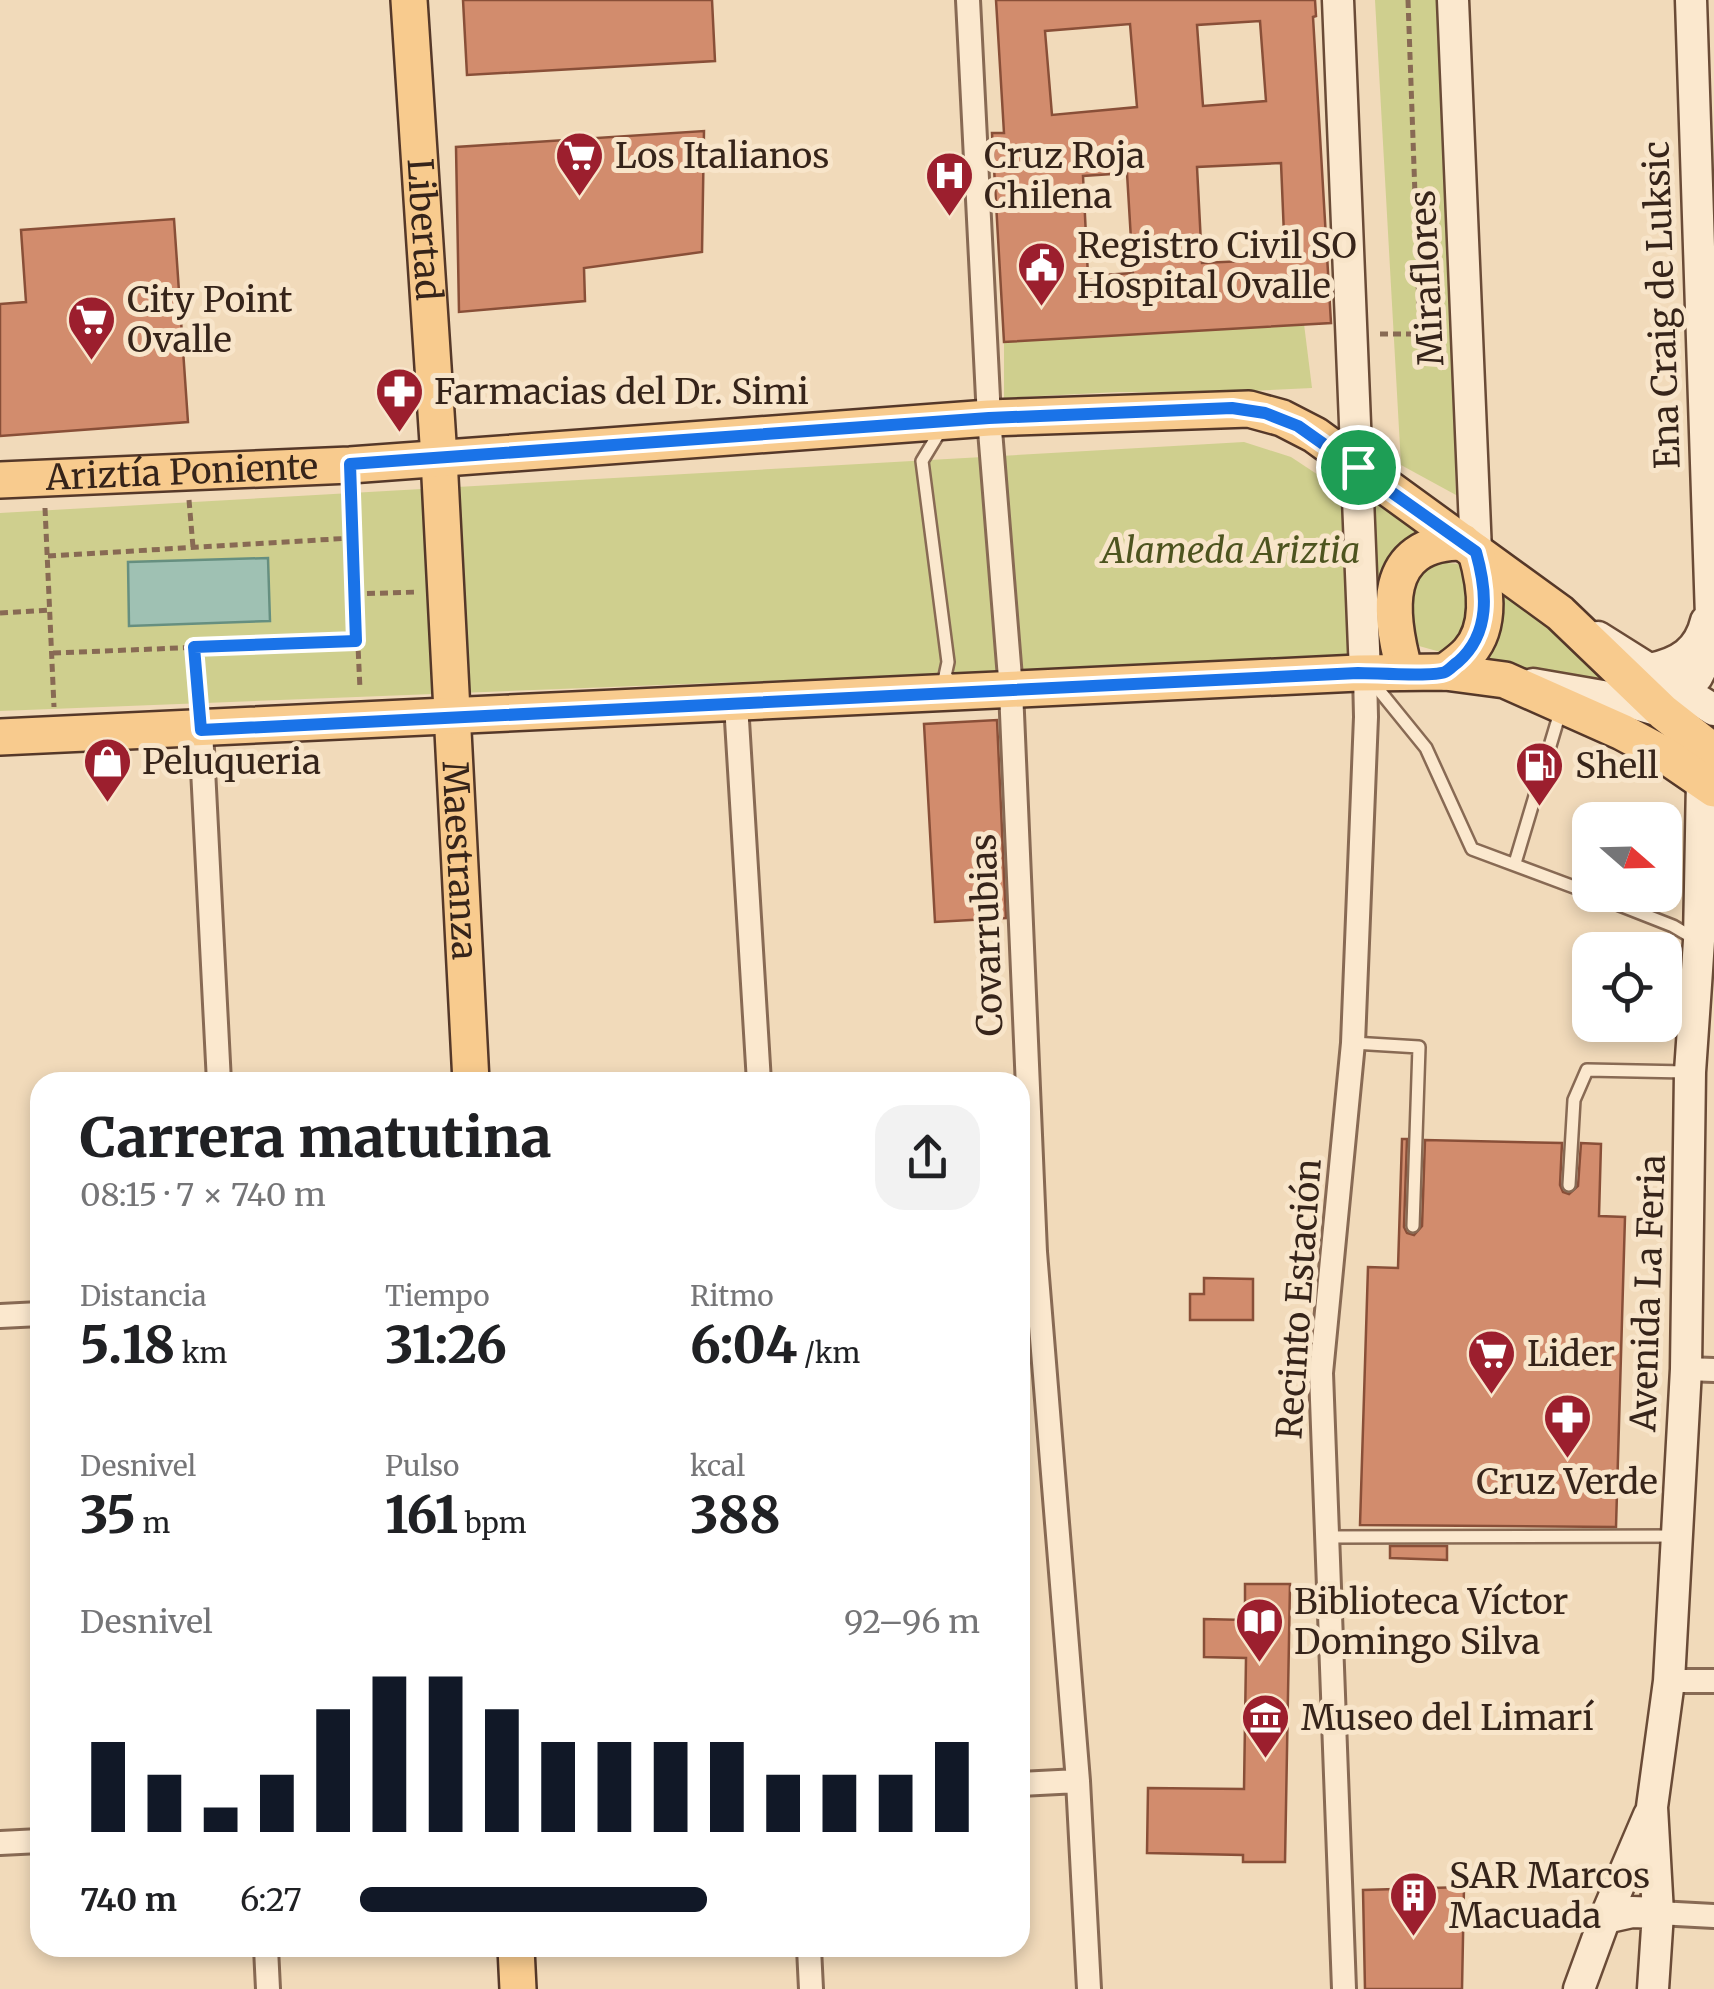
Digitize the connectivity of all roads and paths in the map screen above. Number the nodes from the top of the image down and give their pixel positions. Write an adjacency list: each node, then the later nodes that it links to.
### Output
1 (410, 0): 10 (main road, Libertad)
2 (968, 0): 8 (street, Covarrubias)
3 (1338, 0): 7 (street)
4 (1408, 0): 7 (path)
5 (1452, 0): 18 (street, Miraflores)
6 (1691, 0): 22 (street, Ena Craig de Luksic)
7 (1352, 333): 12 (street)
8 (989, 418): 9 (main road, Ariztía Poniente); 12 (main road, Ariztía Poniente); 35 (street, Covarrubias)
9 (947, 420): 10 (main road, Ariztía Poniente); 36 (lane)
10 (438, 458): 11 (main road, Ariztía Poniente); 20 (main road, Maestranza)
11 (350, 464): 13 (main road, Ariztía Poniente); 16 (path)
12 (1358, 467): 18 (main road, Ariztía Poniente); 33 (street)
13 (187, 472): 14 (main road, Ariztía Poniente); 17 (path)
14 (43, 478): 15 (main road, Ariztía Poniente); 19 (path)
15 (0, 480)
16 (352, 538): 17 (path); 21 (path)
17 (193, 547): 19 (path)
18 (1469, 547): 25 (main road, Ariztía Poniente); 31 (main road); 32 (main road)
19 (48, 556): 23 (path)
20 (446, 592): 21 (path); 40 (main road, Maestranza)
21 (354, 594): 26 (path)
22 (1710, 608): 29 (street, Ena Craig de Luksic); 30 (street, Ena Craig de Luksic)
23 (50, 610): 24 (path); 28 (path)
24 (0, 613)
25 (1560, 613): 30 (street); 39 (main road, Ariztía Poniente)
26 (356, 641): 27 (path); 41 (path)
27 (194, 647): 28 (path); 42 (path)
28 (53, 653): 43 (path)
29 (1713, 662): 39 (street, Ena Craig de Luksic)
30 (1650, 668): 39 (street)
31 (1406, 672): 32 (main road); 33 (main road)
32 (1445, 672): 34 (main road)
33 (1365, 673): 35 (main road); 46 (lane); 50 (street, Recinto Estación)
34 (1505, 680): 38 (main road); 39 (street)
35 (1011, 690): 36 (main road); 54 (street, Covarrubias)
36 (966, 692): 37 (main road)
37 (736, 704): 40 (main road); 53 (street)
38 (1562, 704): 45 (main road); 46 (lane)
39 (1692, 715): 45 (main road)
40 (452, 718): 41 (main road); 52 (main road, Maestranza)
41 (362, 722): 42 (main road)
42 (201, 730): 43 (main road); 51 (street)
43 (55, 735): 44 (main road)
44 (0, 737)
45 (1710, 774): 49 (street, Avenida La Feria)
46 (1514, 863): 47 (lane)
47 (1572, 886)
48 (1638, 912): 49 (lane)
49 (1706, 942): 55 (street, Avenida La Feria)
50 (1353, 1043): 57 (lane); 62 (street, Recinto Estación)
51 (218, 1072)
52 (470, 1072)
53 (758, 1072)
54 (1023, 1072)
55 (1690, 1072): 56 (lane); 61 (street, Avenida La Feria)
56 (1568, 1185)
57 (1413, 1226)
58 (1030, 1274): 66 (street, Covarrubias)
59 (30, 1314): 60 (street)
60 (0, 1316)
61 (1700, 1370): 63 (street, Avenida La Feria)
62 (1326, 1536): 63 (lane); 81 (street, Recinto Estación)
63 (1676, 1536): 64 (street, Avenida La Feria)
64 (1669, 1681): 65 (street); 68 (street, Avenida La Feria)
65 (1714, 1682)
66 (1078, 1781): 67 (street); 80 (street, Covarrubias)
67 (1030, 1783)
68 (1652, 1807): 71 (street, Avenida La Feria); 73 (street, Avenida La Feria)
69 (30, 1842): 70 (street)
70 (0, 1843)
71 (1658, 1913): 72 (street); 73 (street); 83 (street, Avenida La Feria)
72 (1714, 1916)
73 (1605, 1918): 82 (street, Avenida La Feria)
74 (266, 1957): 77 (street)
75 (516, 1957): 78 (main road)
76 (809, 1957): 79 (street)
77 (268, 1989)
78 (518, 1989)
79 (811, 1989)
80 (1088, 1989)
81 (1344, 1989)
82 (1579, 1989)
83 (1654, 1989)

